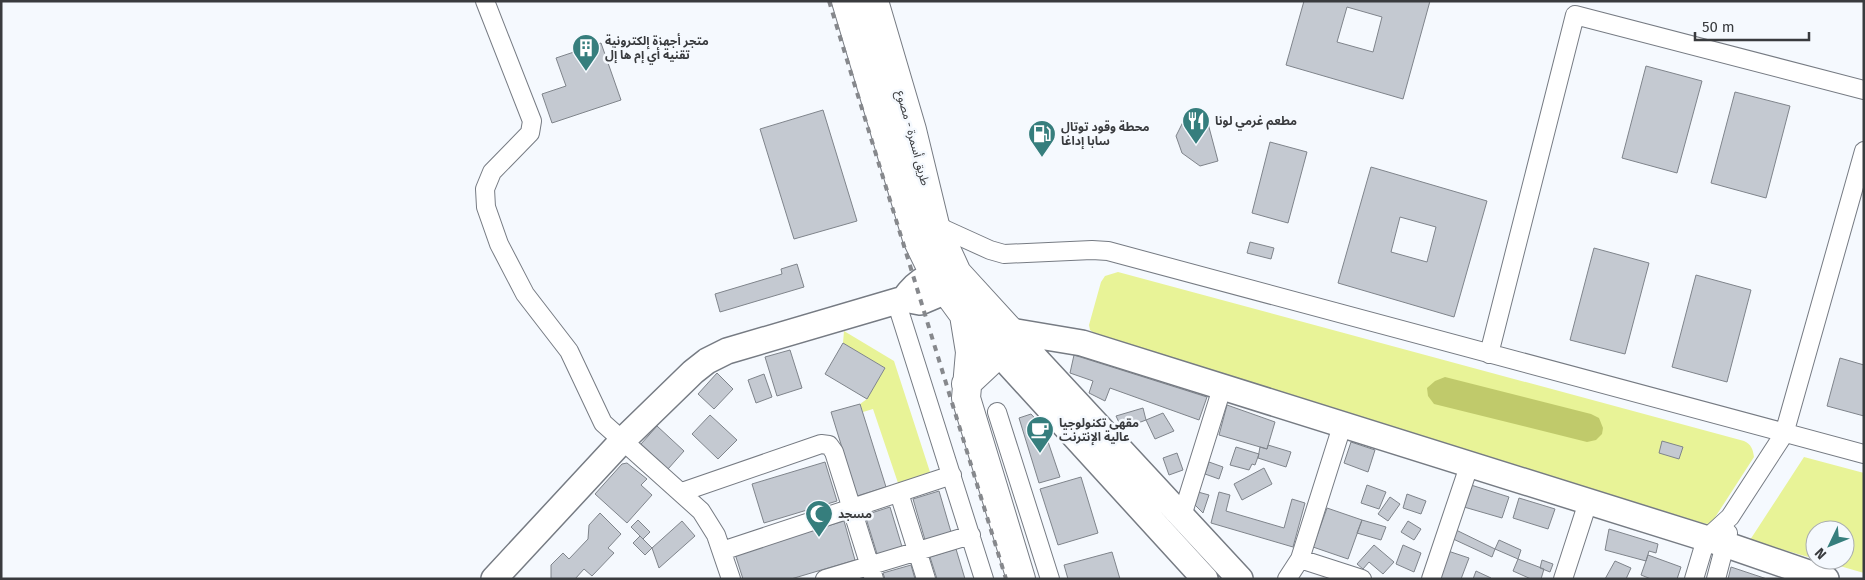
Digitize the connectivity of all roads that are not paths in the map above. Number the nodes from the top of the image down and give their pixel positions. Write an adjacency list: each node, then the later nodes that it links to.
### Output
1 (485, 1): 19 (street)
2 (846, 1): 6 (highway)
3 (874, 1): 6 (highway, طريق أسمرة - مصوع)
4 (1577, 8): 5 (street); 13 (street)
5 (1864, 90)
6 (899, 134): 8 (highway, طريق أسمرة - مصوع); 9 (highway)
7 (1864, 151): 18 (street)
8 (935, 225): 9 (highway, طريق أسمرة - مصوع); 13 (street)
9 (946, 279): 10 (street); 11 (highway); 12 (highway, طريق أسمرة - مصوع)
10 (900, 300): 19 (street); 22 (street)
11 (964, 315): 12 (street); 14 (highway)
12 (1004, 343): 14 (highway); 15 (street); 27 (street); 41 (street)
13 (1489, 354): 18 (street)
14 (966, 384): 39 (highway)
15 (1222, 388): 17 (street); 27 (street)
16 (997, 412): 40 (street)
17 (1342, 426): 21 (street); 32 (street)
18 (1784, 434): 20 (street); 29 (street)
19 (622, 441): 23 (street); 34 (street)
20 (1864, 454)
21 (1469, 466): 25 (street); 45 (street)
22 (952, 475): 24 (street); 28 (street)
23 (682, 492): 26 (street); 30 (street)
24 (899, 492): 26 (street); 31 (street)
25 (1588, 502): 29 (street); 46 (street)
26 (854, 508): 30 (street); 33 (street)
27 (1182, 516): 42 (street)
28 (971, 535): 31 (street); 38 (street)
29 (1717, 542): 47 (street); 48 (street); 49 (street)
30 (722, 551): 35 (street)
31 (918, 552): 33 (street); 37 (street)
32 (1300, 559): 43 (street); 44 (street)
33 (872, 572): 36 (street)
34 (494, 579)
35 (731, 579)
36 (825, 579)
37 (926, 579)
38 (984, 579)
39 (1021, 579)
40 (1050, 579)
41 (1206, 579)
42 (1240, 579)
43 (1287, 579)
44 (1362, 579)
45 (1431, 579)
46 (1563, 579)
47 (1694, 579)
48 (1716, 579)
49 (1826, 579)

